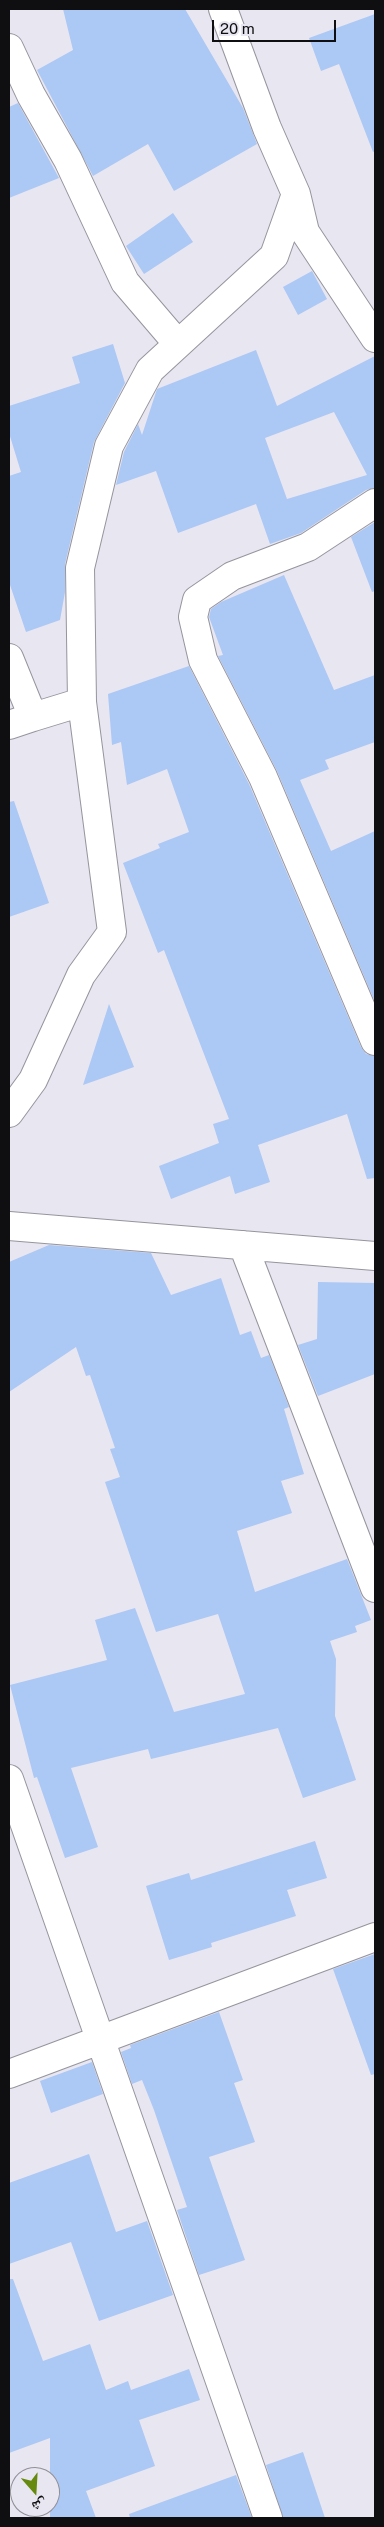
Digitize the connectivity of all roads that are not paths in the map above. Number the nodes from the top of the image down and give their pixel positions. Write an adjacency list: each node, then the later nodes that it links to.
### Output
1 (223, 9): 3 (street)
2 (9, 48): 5 (street)
3 (296, 194): 4 (street); 5 (street)
4 (375, 338)
5 (178, 344): 8 (street)
6 (375, 503): 10 (street)
7 (9, 658): 9 (street)
8 (82, 702): 9 (street); 11 (street)
9 (21, 721)
10 (375, 1041)
11 (9, 1112)
12 (9, 1226): 13 (street)
13 (243, 1245): 14 (street); 15 (street)
14 (375, 1256)
15 (375, 1588)
16 (9, 1779): 18 (street)
17 (375, 1937): 18 (street)
18 (100, 2039): 19 (street); 20 (street)
19 (9, 2074)
20 (268, 2518)

